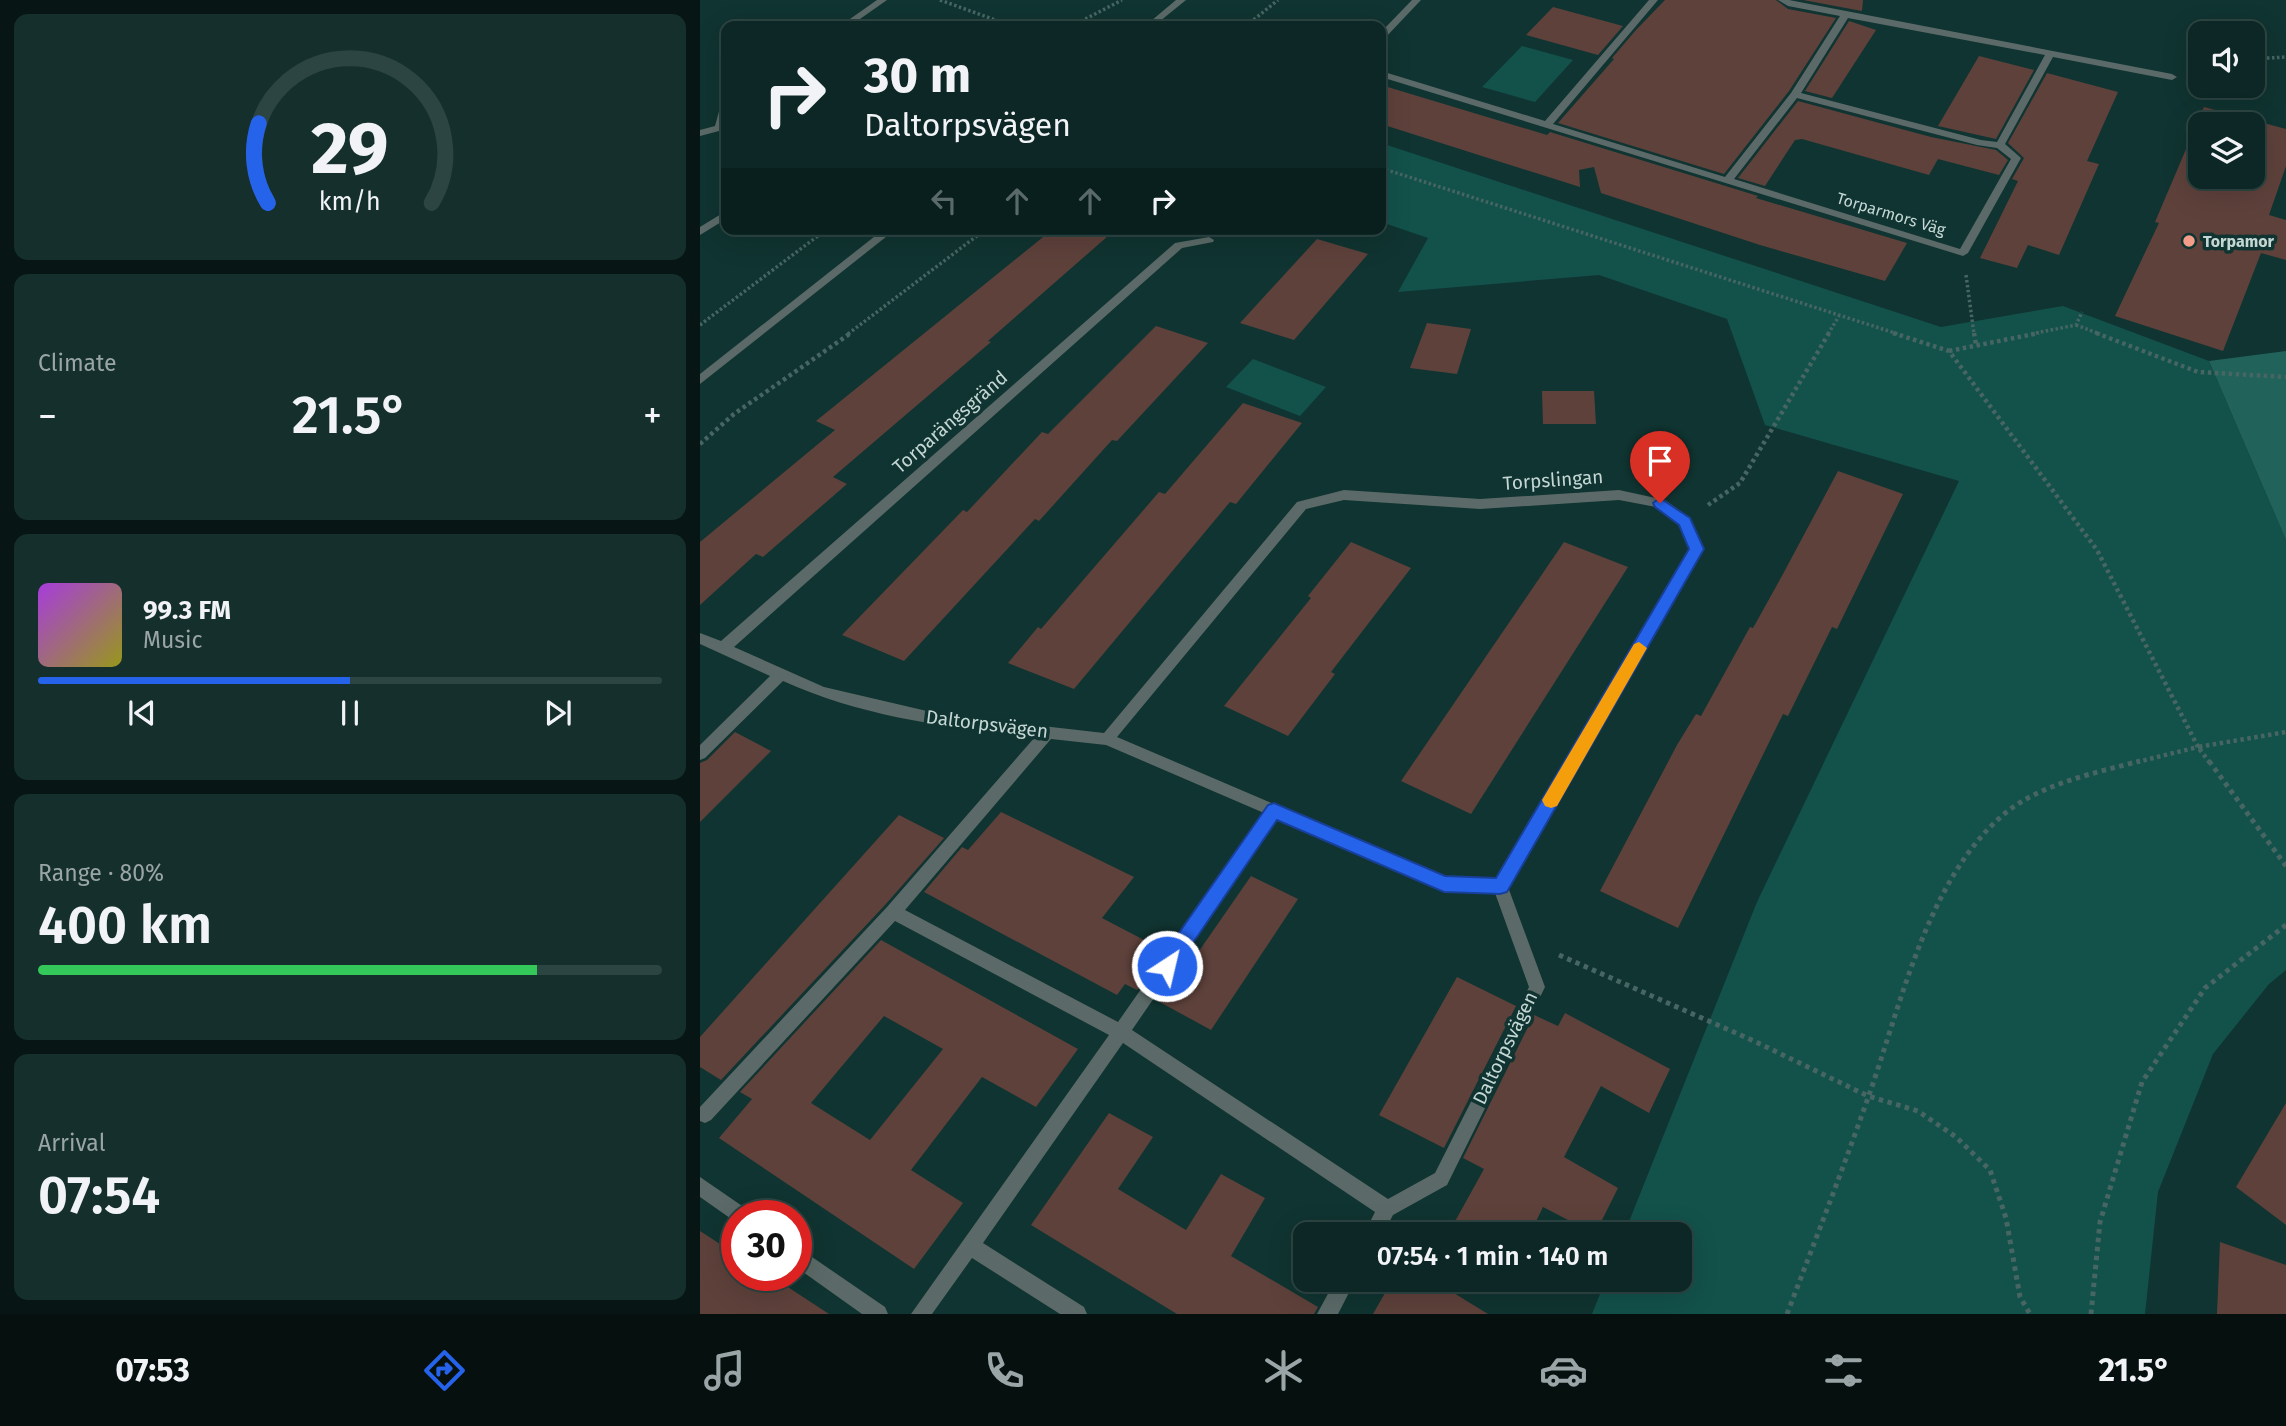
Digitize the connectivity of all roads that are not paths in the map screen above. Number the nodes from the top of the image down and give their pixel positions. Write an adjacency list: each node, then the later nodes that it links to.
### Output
1 (883, 0): 7 (street)
2 (1182, 0): 8 (street)
3 (1417, 0): 9 (street)
4 (1654, 0): 14 (street)
5 (1782, 0): 6 (street)
6 (1845, 15): 10 (street); 13 (street)
7 (852, 21)
8 (1155, 21)
9 (1386, 32)
10 (2050, 54): 12 (street); 17 (street)
11 (1386, 76): 14 (street, Torparmors Väg)
12 (2172, 78)
13 (1795, 94): 17 (street); 18 (street)
14 (1547, 125): 18 (street, Torparmors Väg)
15 (721, 129): 16 (street)
16 (700, 133)
17 (2000, 145): 18 (street, Torparmors Väg)
18 (1728, 180)
19 (721, 217): 20 (street)
20 (700, 232)
21 (883, 235): 23 (street)
22 (1209, 240): 25 (street, Torparängsgränd)
23 (700, 380)
24 (700, 638): 25 (street, Daltorpsvägen)
25 (723, 648): 26 (street, Daltorpsvägen)
26 (781, 674): 27 (street, Daltorpsvägen); 29 (street)
27 (1048, 732): 28 (street, Daltorpsvägen); 32 (street)
28 (1107, 739): 30 (street, Daltorpsvägen); 31 (street, Torpslingan)
29 (700, 754)
30 (1274, 810): 31 (street, Daltorpsvägen); 33 (street)
31 (1500, 886): 37 (street, Daltorpsvägen)
32 (892, 912): 33 (street); 34 (street)
33 (1121, 1032): 37 (street); 39 (street)
34 (702, 1116)
35 (700, 1186): 36 (street)
36 (721, 1201)
37 (1387, 1209): 38 (street)
38 (1380, 1222)
39 (971, 1246): 43 (street); 44 (street)
40 (812, 1267): 42 (street)
41 (1340, 1292): 45 (street)
42 (878, 1314)
43 (921, 1314)
44 (1077, 1314)
45 (1327, 1314)

